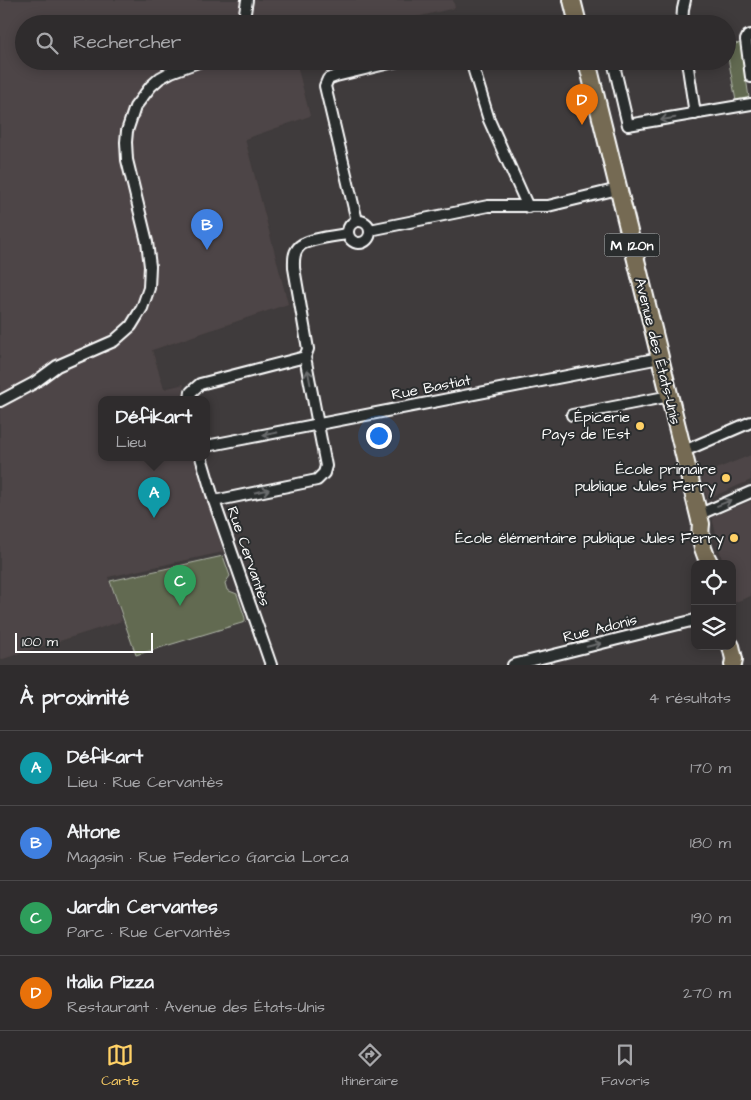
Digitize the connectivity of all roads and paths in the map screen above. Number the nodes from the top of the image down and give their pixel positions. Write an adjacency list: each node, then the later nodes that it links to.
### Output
1 (247, 0): 4 (street)
2 (572, 0): 5 (main road)
3 (685, 0): 6 (street)
4 (245, 15)
5 (576, 15)
6 (683, 15)
7 (748, 37): 14 (street)
8 (176, 70): 26 (street)
9 (361, 70): 19 (street)
10 (474, 70): 18 (street)
11 (589, 70): 17 (main road, Avenue des États-Unis / M 120n)
12 (615, 70): 16 (street, one-way to 12)
13 (688, 70): 16 (street)
14 (751, 76)
15 (751, 104): 16 (street)
16 (695, 114)
17 (618, 190): 18 (street); 23 (main road, Avenue des États-Unis / M 120n)
18 (528, 207): 20 (street)
19 (357, 221): 20 (street); 21 (street)
20 (370, 230): 21 (street)
21 (348, 234): 22 (street)
22 (305, 357): 24 (street); 29 (street, one-way to 22)
23 (660, 358): 25 (main road, Avenue des États-Unis / M 120n); 29 (street, Rue Bastiat)
24 (190, 396)
25 (670, 396): 27 (street); 31 (main road, Avenue des États-Unis / M 120n)
26 (0, 401)
27 (572, 415)
28 (751, 422): 31 (street)
29 (318, 425): 30 (street, Rue Bastiat, one-way to 30); 34 (street, one-way to 29)
30 (210, 445)
31 (683, 450): 35 (main road, Avenue des États-Unis / M 120n)
32 (202, 461): 34 (street, Rue Cervantès)
33 (751, 492): 35 (street, one-way to 33)
34 (214, 501): 38 (street, Rue Cervantès)
35 (699, 518): 36 (main road, Avenue des États-Unis / M 120n)
36 (711, 560)
37 (691, 621): 39 (street, Rue Adonis, one-way to 37)
38 (270, 665)
39 (513, 665)

